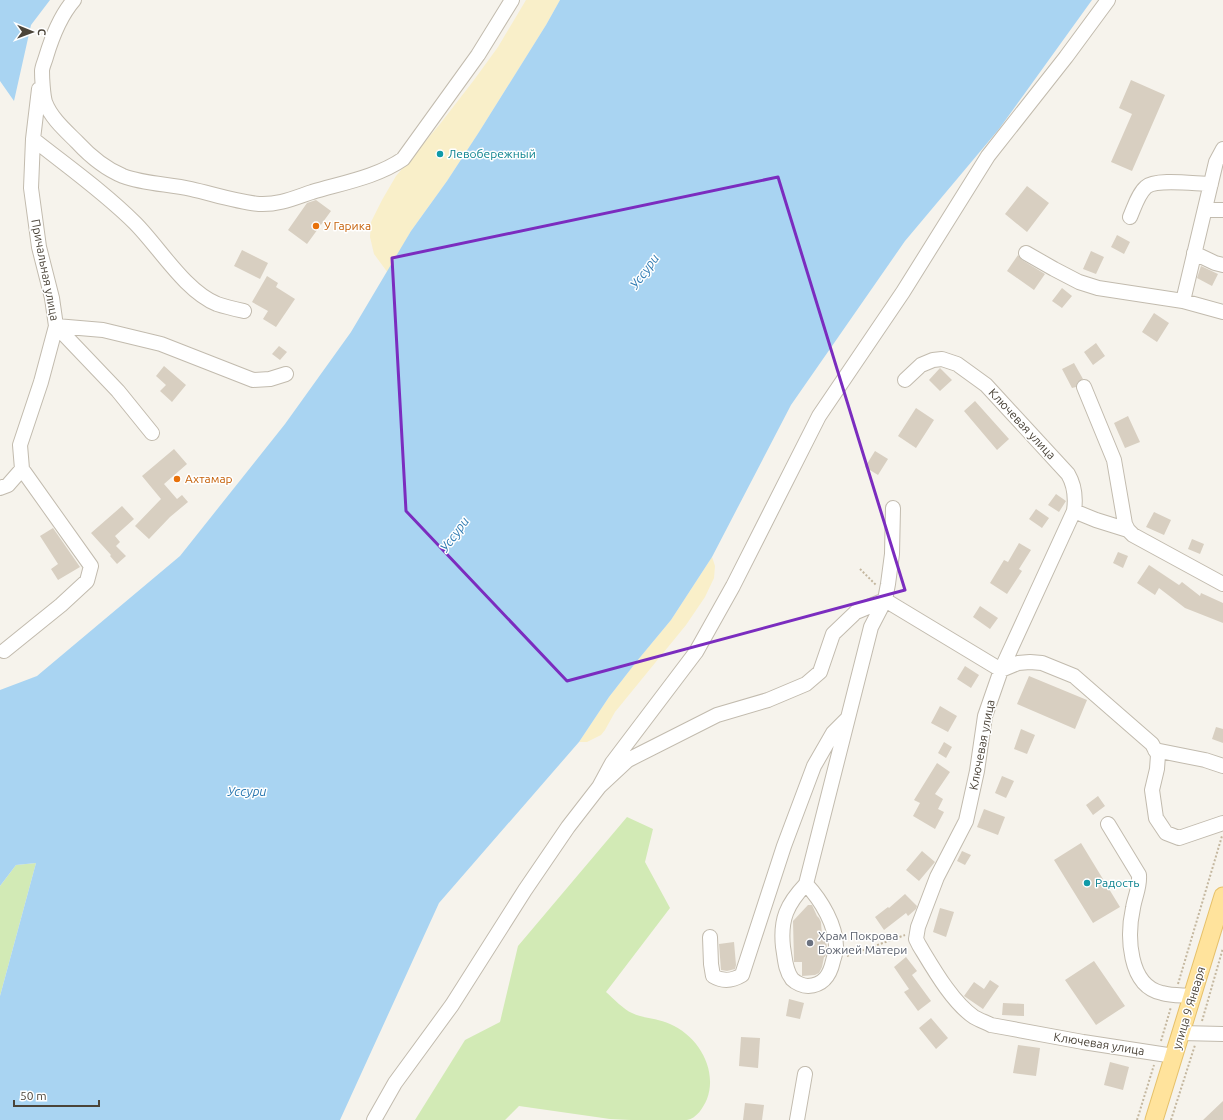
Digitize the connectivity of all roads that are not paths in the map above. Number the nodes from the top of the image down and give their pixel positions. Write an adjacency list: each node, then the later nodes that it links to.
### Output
1 (74, 0): 4 (street)
2 (512, 0): 4 (street)
3 (1108, 0): 34 (street)
4 (42, 70): 5 (street, Причальная улица)
5 (33, 139): 15 (street); 17 (street, Причальная улица)
6 (1223, 150): 7 (street)
7 (1211, 184): 8 (street); 10 (street)
8 (1205, 210): 9 (street); 12 (street)
9 (1223, 210)
10 (1130, 217)
11 (1026, 253): 14 (street)
12 (1194, 253): 13 (street); 14 (street)
13 (1223, 265)
14 (1183, 300): 16 (street)
15 (244, 311)
16 (1223, 312)
17 (56, 326): 18 (street); 21 (street, Причальная улица); 22 (street)
18 (286, 374)
19 (905, 380): 25 (street, Ключевая улица)
20 (1084, 387): 26 (street)
21 (152, 433)
22 (22, 469): 23 (street); 29 (street)
23 (0, 488)
24 (893, 508): 28 (street)
25 (1074, 511): 26 (street); 30 (street, Ключевая улица)
26 (1128, 530): 27 (street)
27 (1223, 584)
28 (885, 600): 30 (street); 31 (street); 34 (street)
29 (4, 651)
30 (1001, 670): 32 (street); 43 (street, Ключевая улица)
31 (848, 718): 37 (street); 39 (street)
32 (1155, 750): 33 (street); 35 (street)
33 (1223, 766)
34 (599, 787): 45 (street)
35 (1223, 823)
36 (1108, 824): 40 (street)
37 (806, 884): 37 (street)
38 (1223, 896): 40 (main road, улица 9 Января)
39 (710, 937)
40 (1193, 996): 41 (main road, улица 9 Января)
41 (1182, 1032): 42 (street); 43 (main road, улица 9 Января)
42 (1223, 1034)
43 (1174, 1056): 47 (main road, улица 9 Января)
44 (806, 1074): 46 (street)
45 (374, 1120)
46 (798, 1120)
47 (1154, 1120)

